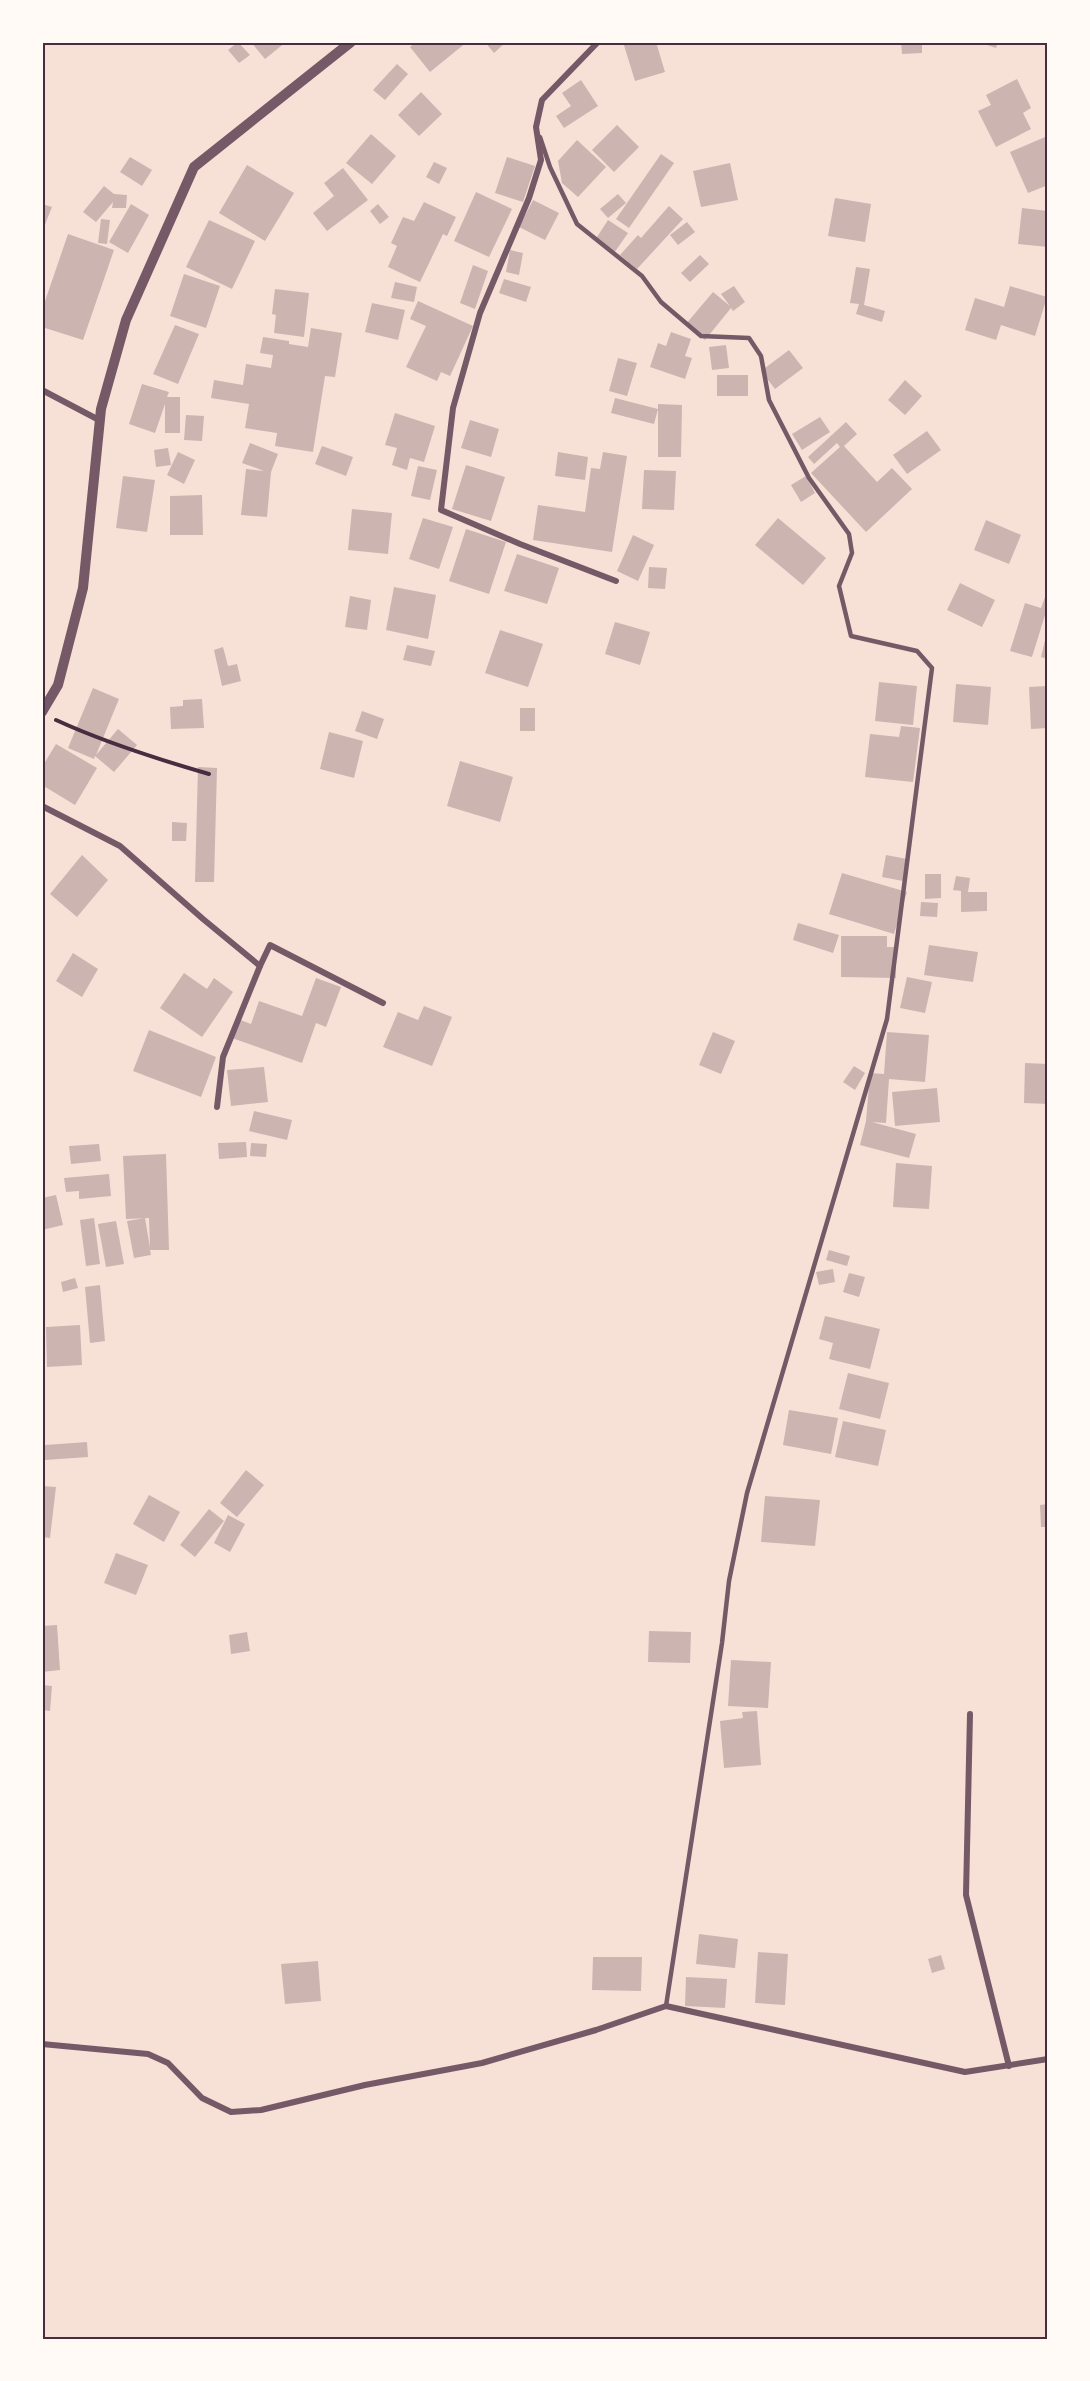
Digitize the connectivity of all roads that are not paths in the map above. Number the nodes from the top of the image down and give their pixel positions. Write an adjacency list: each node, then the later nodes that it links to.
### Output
1 (351, 42): 5 (street)
2 (598, 42): 3 (street)
3 (536, 127): 6 (street); 13 (lane)
4 (42, 390): 5 (street)
5 (99, 420): 7 (street)
6 (616, 581)
7 (42, 712)
8 (42, 806): 9 (street)
9 (260, 966): 10 (street); 11 (street)
10 (383, 1003)
11 (217, 1107)
12 (970, 1714): 16 (street)
13 (666, 2006): 14 (street); 16 (street)
14 (42, 2044)
15 (1048, 2059): 16 (street)
16 (1009, 2066)

